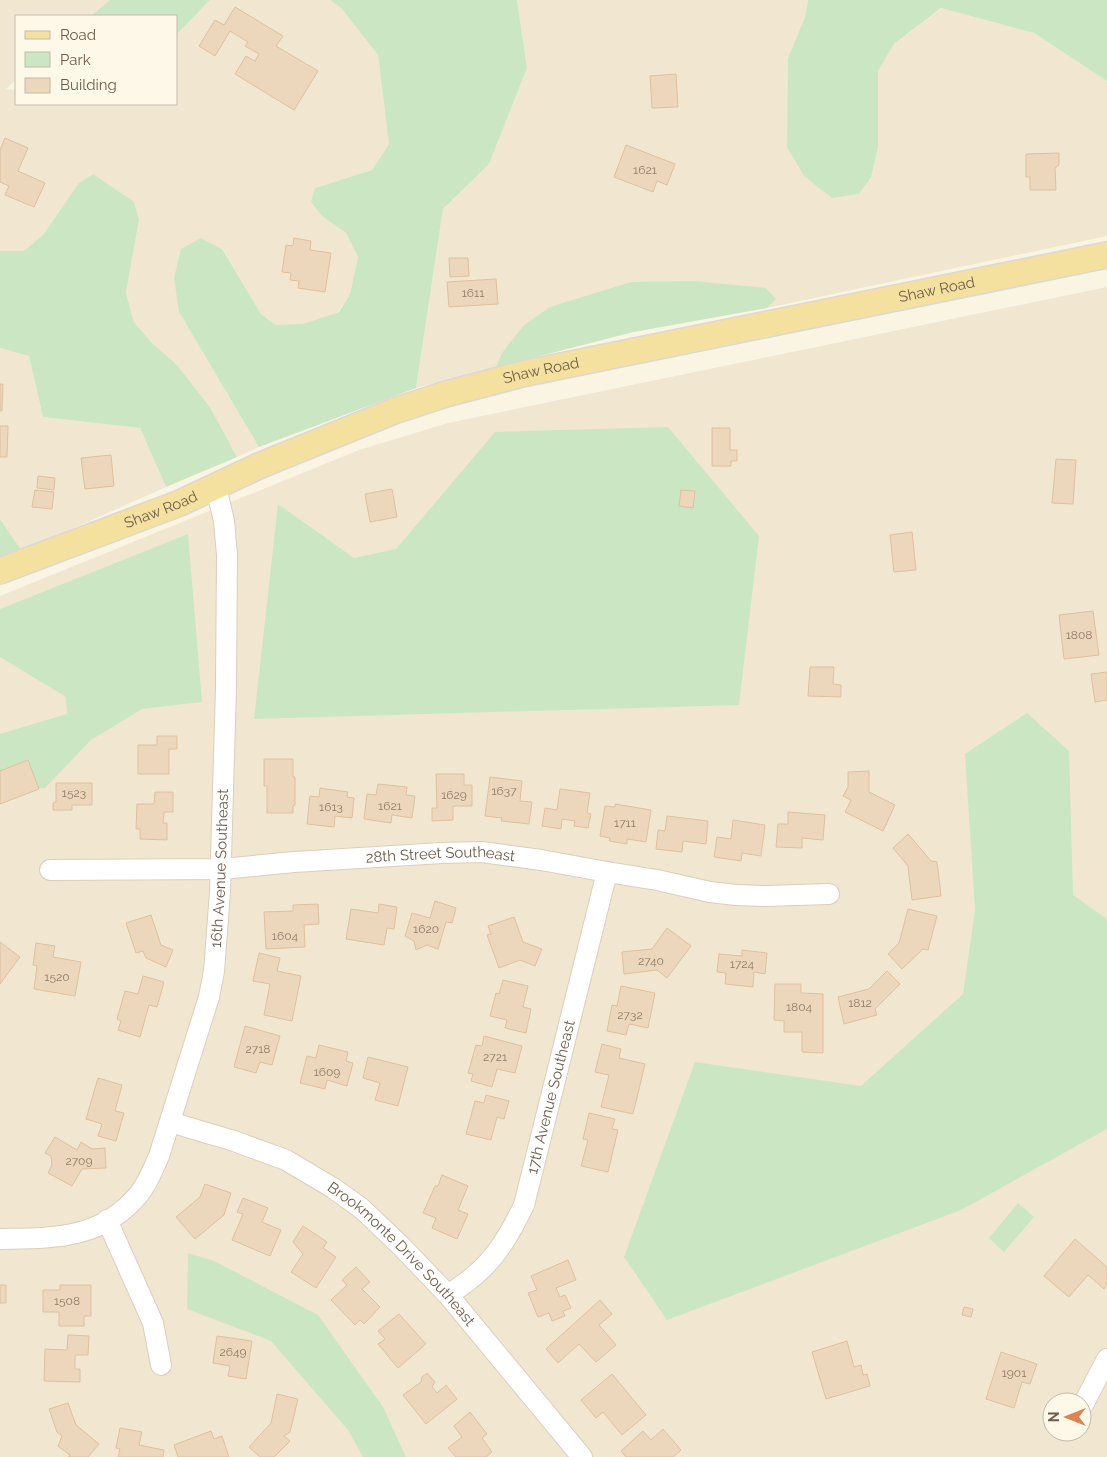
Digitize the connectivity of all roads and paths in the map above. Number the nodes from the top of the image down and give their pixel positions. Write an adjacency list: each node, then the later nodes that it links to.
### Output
1 (1107, 255): 2 (main road, Shaw Road)
2 (216, 487): 3 (main road, Shaw Road); 4 (street, 16th Avenue Southeast)
3 (0, 571)
4 (222, 869): 5 (street, 28th Street Southeast); 6 (street, 28th Street Southeast); 8 (street, 16th Avenue Southeast)
5 (50, 870)
6 (607, 872): 7 (street, 28th Street Southeast); 11 (street, 17th Avenue Southeast)
7 (829, 894)
8 (170, 1122): 9 (street, 16th Avenue Southeast); 11 (street, Brookmonte Drive Southeast)
9 (107, 1220): 10 (street, 16th Avenue Southeast); 13 (street)
10 (0, 1239)
11 (448, 1295): 15 (street, Brookmonte Drive Southeast)
12 (1107, 1359): 14 (street)
13 (161, 1365)
14 (1090, 1392)
15 (582, 1457)

